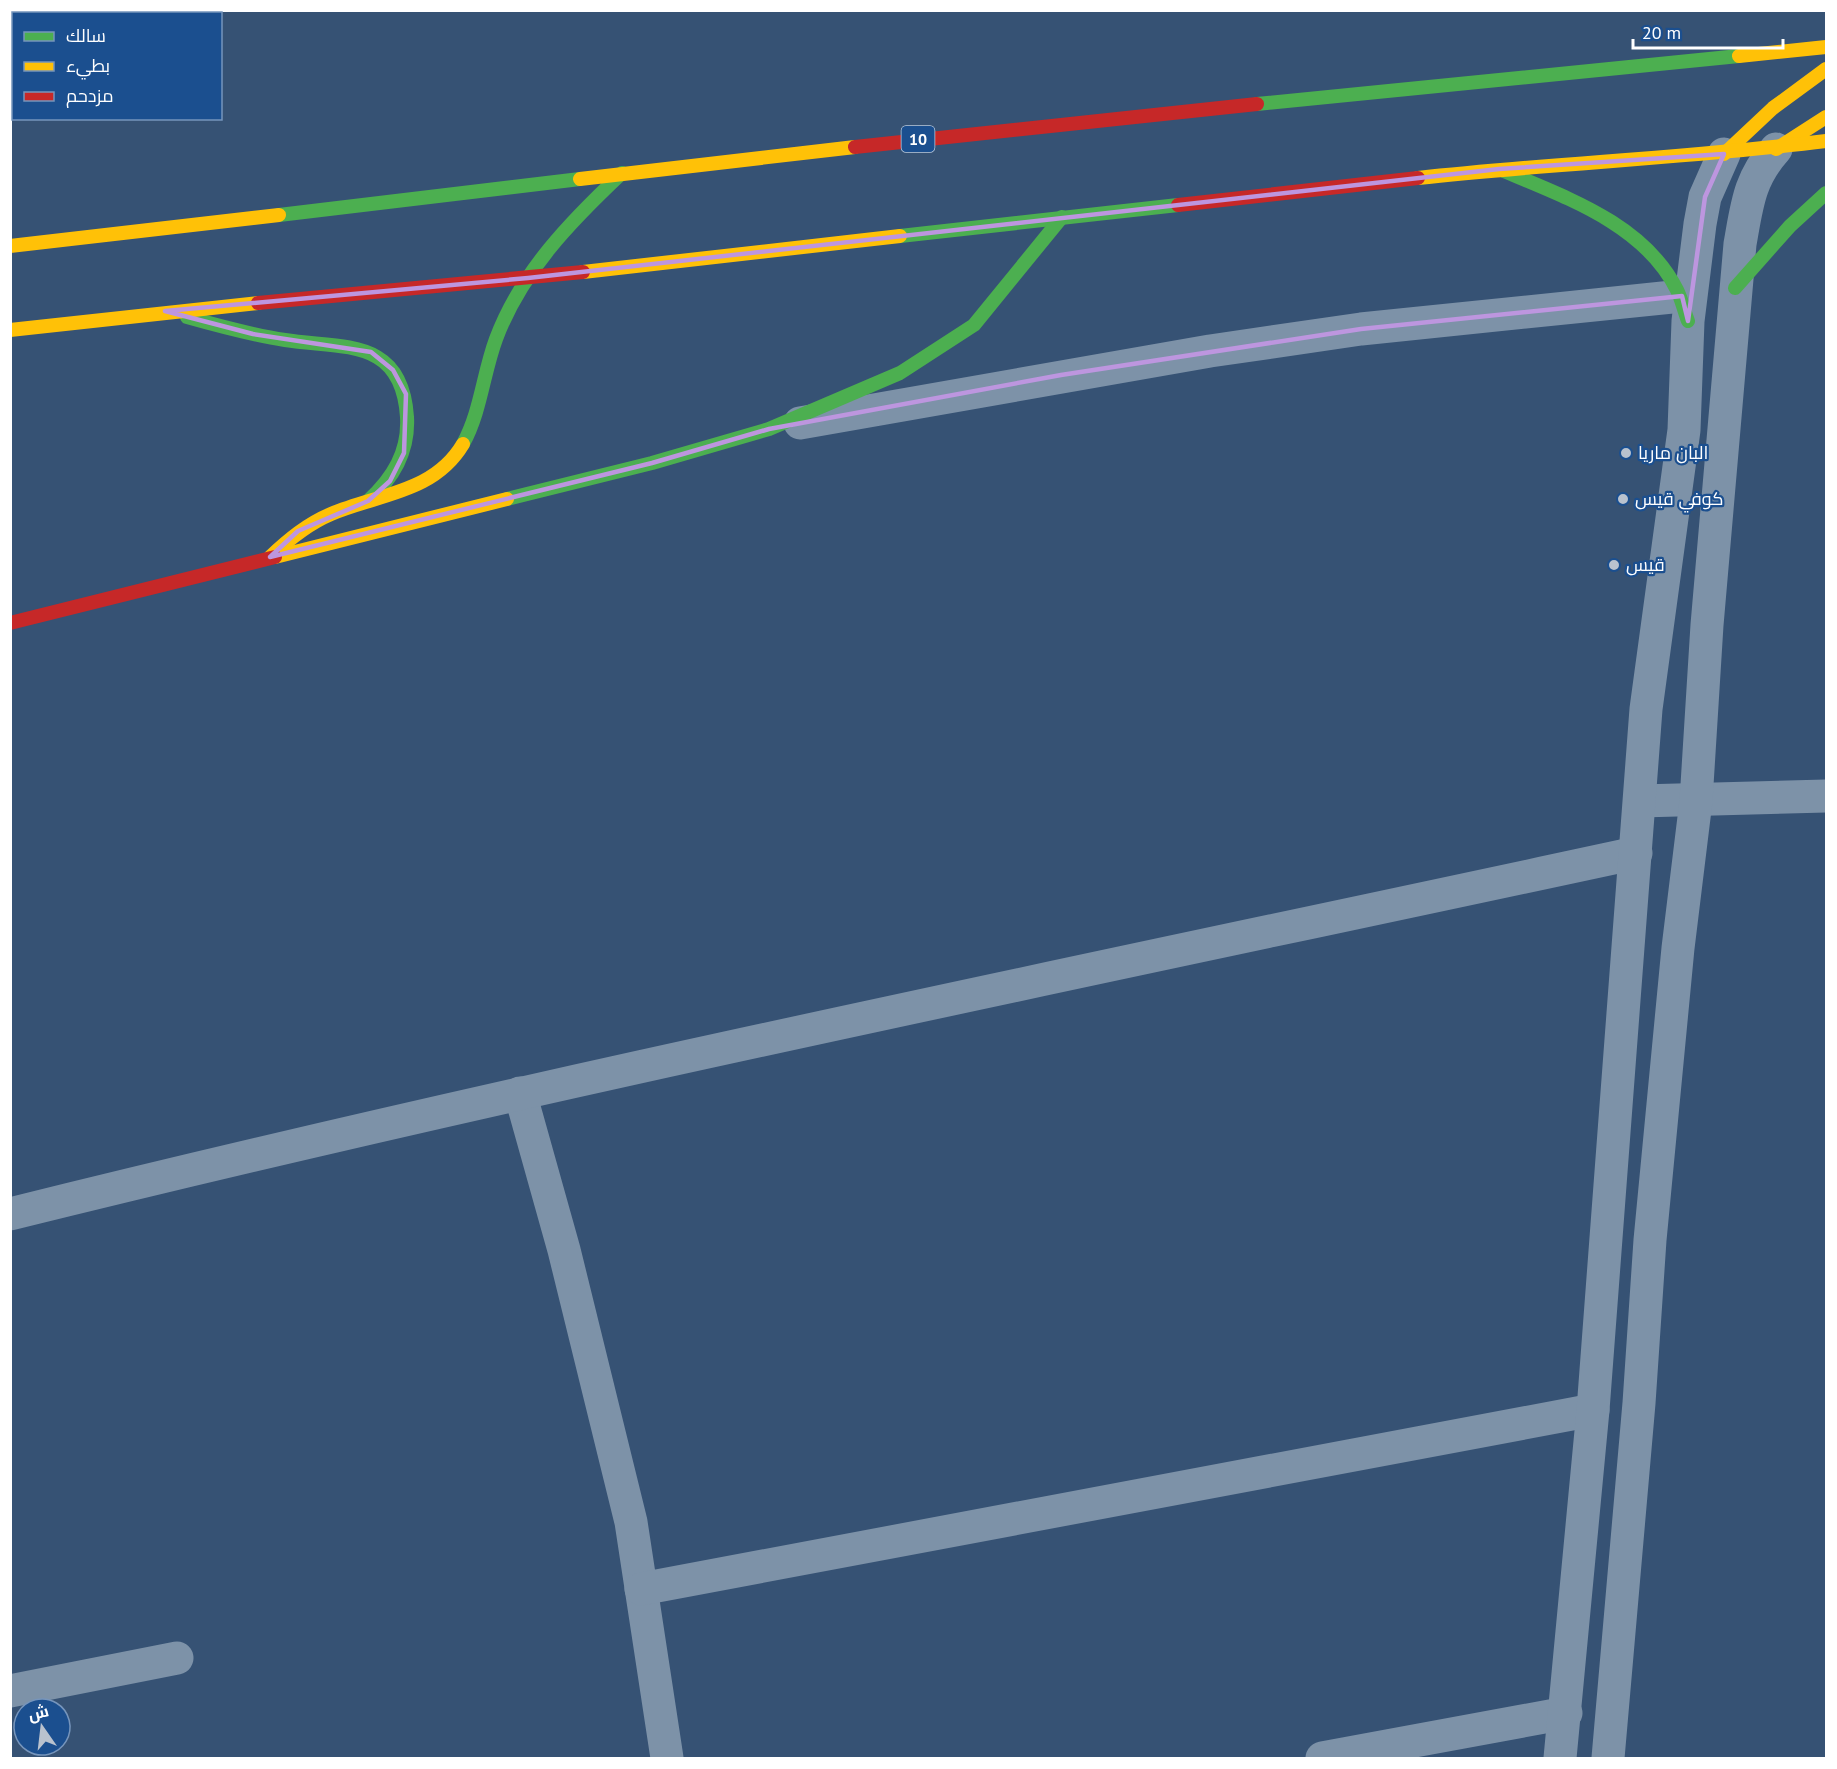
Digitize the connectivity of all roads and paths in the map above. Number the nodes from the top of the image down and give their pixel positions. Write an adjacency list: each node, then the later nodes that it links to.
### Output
1 (1827, 47): 8 (main road, 10)
2 (1827, 69): 6 (main road)
3 (1827, 117): 5 (main road)
4 (1827, 141): 5 (main road)
5 (1776, 149): 6 (main road); 13 (street)
6 (1724, 154): 7 (main road); 14 (street)
7 (1499, 169): 10 (main road); 14 (main road)
8 (622, 173): 11 (main road, 10); 12 (main road)
9 (1827, 193): 13 (main road)
10 (1062, 217): 12 (main road); 17 (main road)
11 (10, 246)
12 (528, 278): 15 (main road); 18 (main road)
13 (1735, 288): 23 (street)
14 (1685, 309): 17 (street); 22 (street)
15 (165, 311): 16 (main road); 18 (main road)
16 (10, 330)
17 (769, 429): 19 (main road)
18 (368, 501): 19 (main road)
19 (270, 557): 20 (main road)
20 (10, 623)
21 (1827, 796): 23 (street)
22 (1640, 801): 23 (street); 24 (street)
23 (1696, 801): 35 (street)
24 (1636, 853): 25 (street); 27 (street)
25 (520, 1093): 26 (street); 28 (street)
26 (10, 1214)
27 (1593, 1410): 28 (street); 31 (street)
28 (641, 1589): 32 (street)
29 (177, 1658): 30 (street)
30 (10, 1691)
31 (1566, 1713): 33 (street); 34 (street)
32 (666, 1758)
33 (1322, 1758)
34 (1560, 1758)
35 (1608, 1758)

